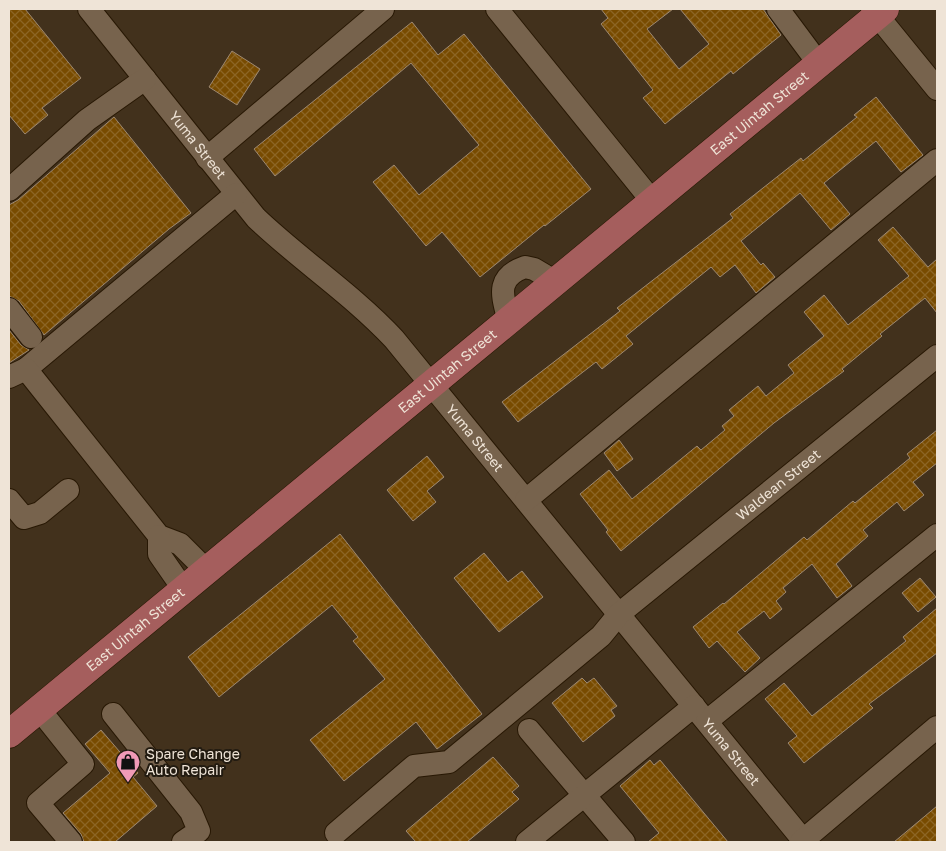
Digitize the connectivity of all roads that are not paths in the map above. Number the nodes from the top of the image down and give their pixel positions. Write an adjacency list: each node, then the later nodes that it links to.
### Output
1 (89, 9): 7 (street, Yuma Street)
2 (384, 9): 9 (street)
3 (497, 9): 13 (street)
4 (778, 9): 6 (street)
5 (878, 11): 6 (main road, East Uintah Street); 8 (street)
6 (819, 64): 13 (main road, East Uintah Street)
7 (145, 79): 9 (street, Yuma Street); 11 (street)
8 (937, 89)
9 (207, 158): 12 (street, Yuma Street)
10 (937, 160): 21 (street)
11 (9, 190)
12 (236, 194): 17 (street); 18 (street, Yuma Street)
13 (653, 202): 18 (main road, East Uintah Street)
14 (9, 309): 15 (street)
15 (31, 337)
16 (937, 356): 26 (street, Waldean Street)
17 (17, 373): 23 (street)
18 (432, 386): 21 (street, Yuma Street); 24 (main road, East Uintah Street)
19 (68, 490): 20 (street)
20 (9, 500)
21 (526, 500): 26 (street, Yuma Street)
22 (937, 535): 29 (street)
23 (159, 536): 24 (street); 25 (street)
24 (207, 571): 25 (main road, East Uintah Street)
25 (184, 590): 27 (main road, East Uintah Street)
26 (619, 614): 29 (street, Yuma Street); 34 (street, Waldean Street)
27 (40, 709): 32 (main road, East Uintah Street); 36 (street)
28 (112, 714): 37 (street)
29 (700, 714): 33 (street); 35 (street, Yuma Street)
30 (937, 727): 35 (street)
31 (529, 730): 33 (street)
32 (9, 734)
33 (584, 795): 38 (street); 39 (street)
34 (336, 833)
35 (802, 841)
36 (71, 842)
37 (183, 842)
38 (527, 842)
39 (624, 842)

